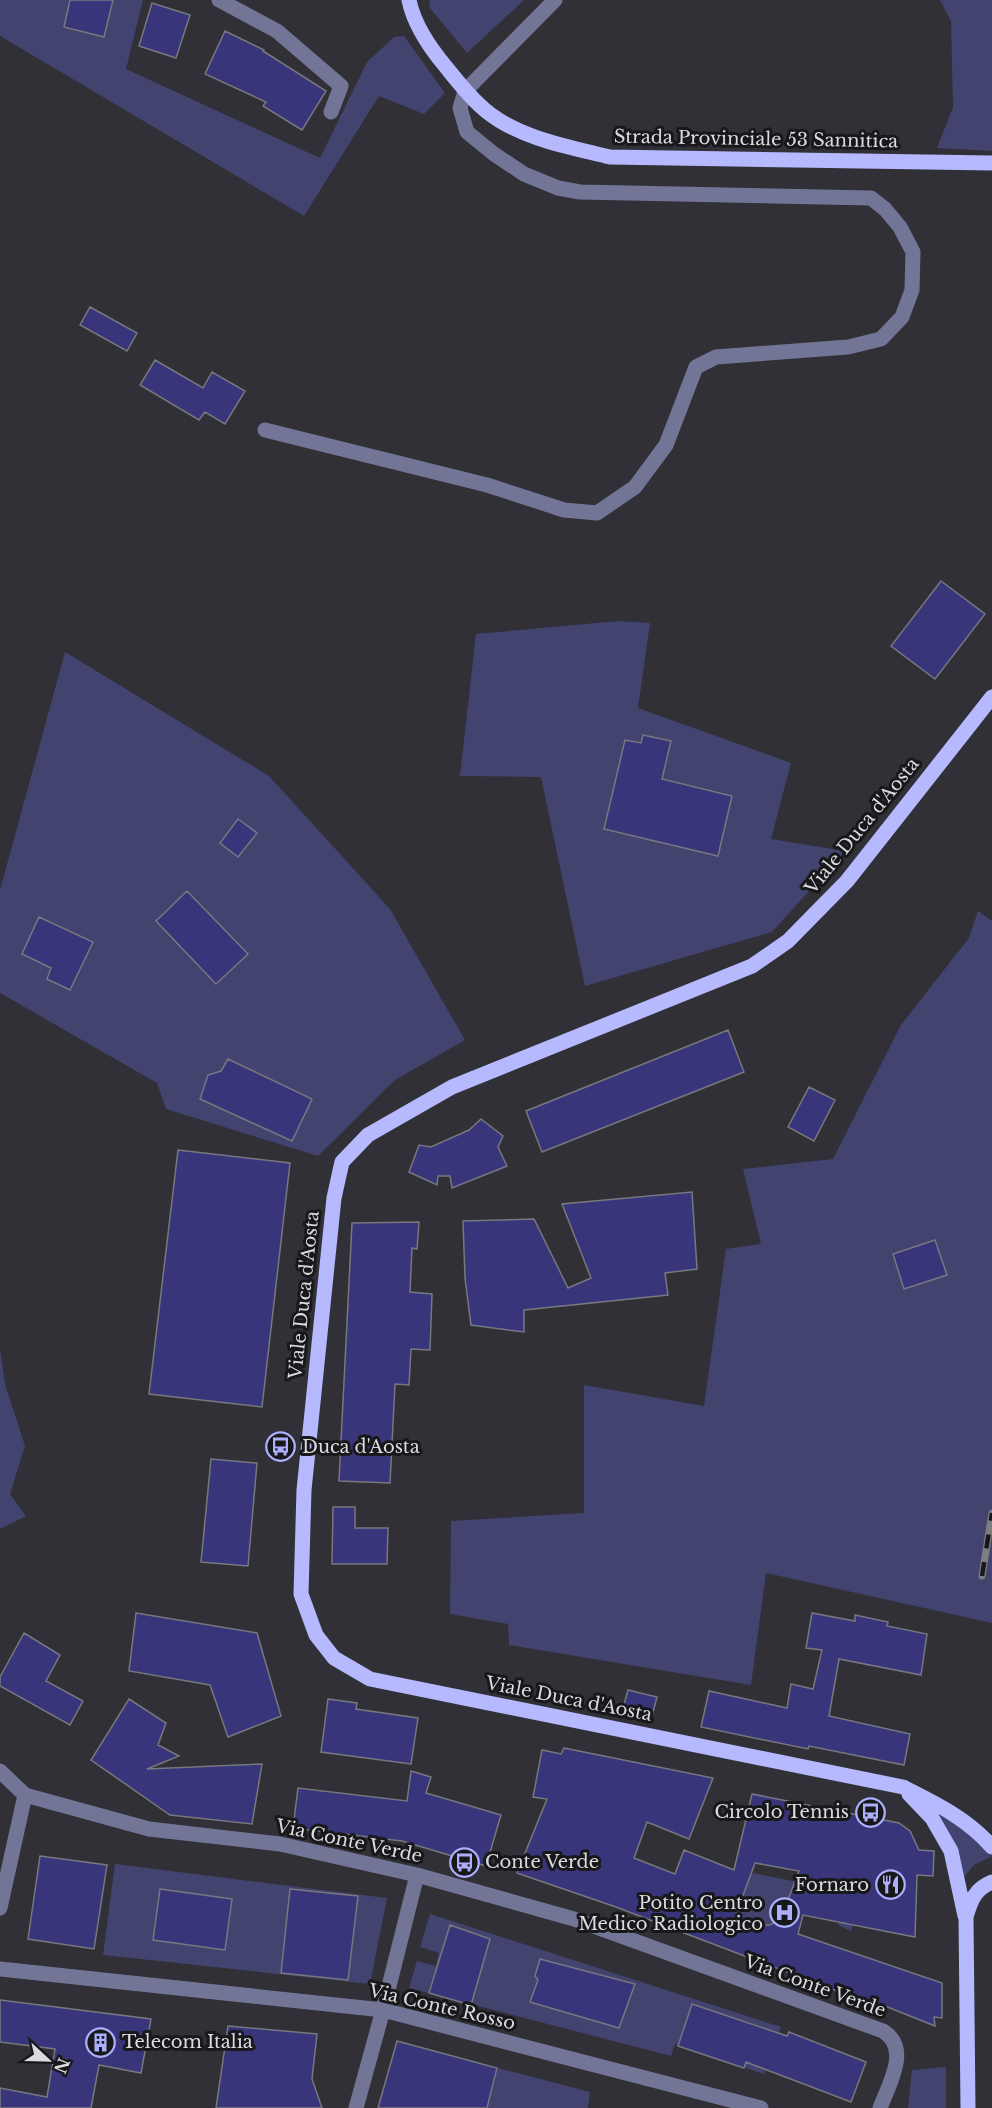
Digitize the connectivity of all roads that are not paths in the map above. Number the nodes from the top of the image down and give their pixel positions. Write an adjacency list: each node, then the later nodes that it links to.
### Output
1 (219, 0): 5 (street)
2 (409, 0): 4 (main road, Strada Provinciale 53 Sannitica)
3 (555, 0): 4 (street)
4 (465, 91): 6 (main road, Strada Provinciale 53 Sannitica); 7 (street)
5 (332, 112)
6 (992, 163)
7 (265, 430)
8 (992, 697): 10 (main road, Viale Duca d'Aosta)
9 (0, 1771): 11 (street)
10 (903, 1787): 12 (main road, Viale Duca d'Aosta); 16 (main road)
11 (25, 1795): 13 (street, Via Conte Verde); 15 (street)
12 (992, 1847)
13 (417, 1875): 18 (street); 21 (street, Via Conte Verde)
14 (992, 1882): 16 (main road)
15 (0, 1908)
16 (966, 1917): 22 (main road)
17 (0, 1969): 18 (street, Via Conte Rosso)
18 (384, 2010): 19 (street); 20 (street, Via Conte Rosso)
19 (356, 2108)
20 (761, 2108)
21 (880, 2108)
22 (967, 2108)

